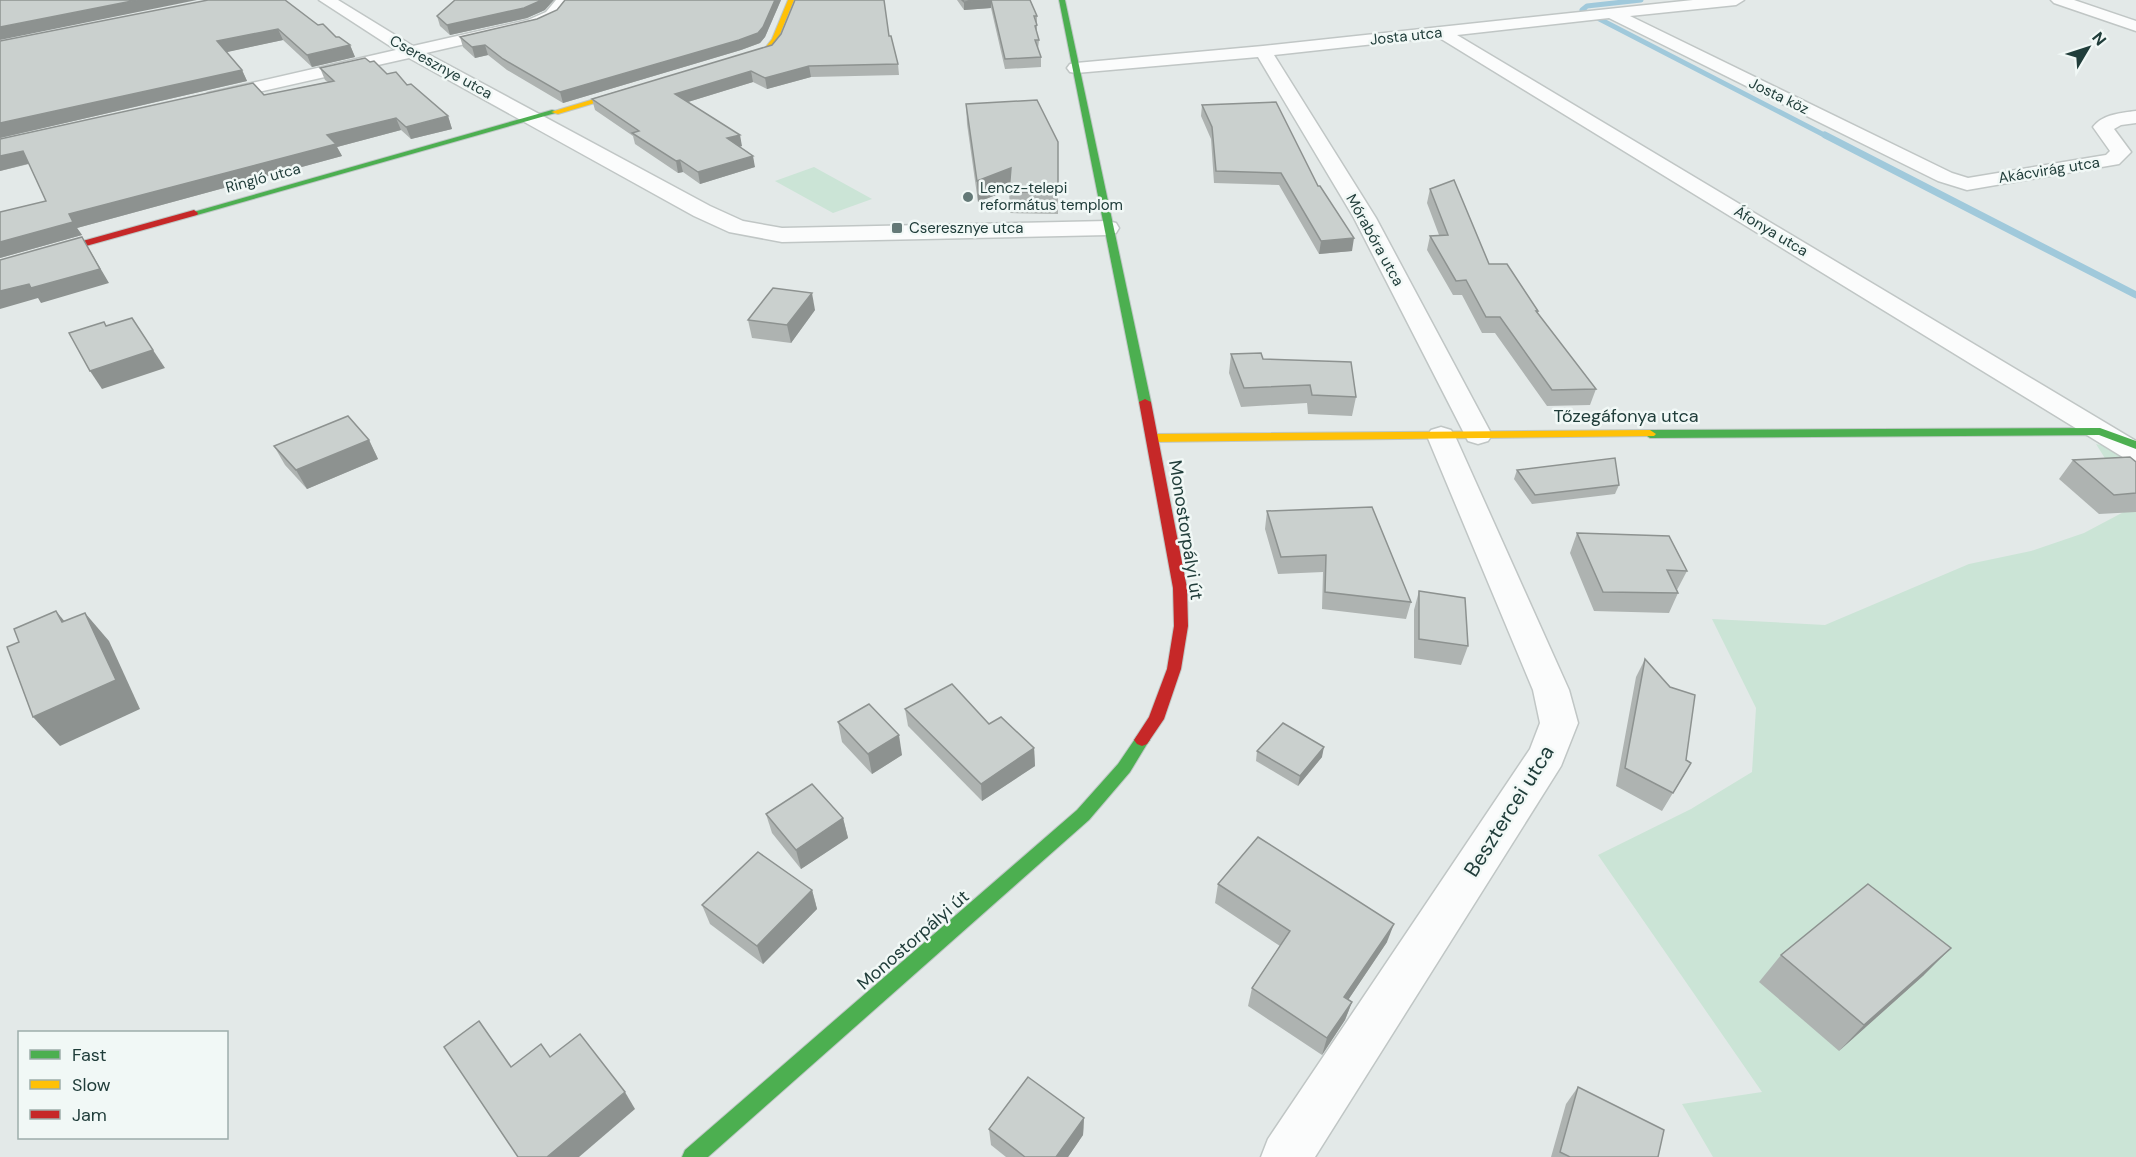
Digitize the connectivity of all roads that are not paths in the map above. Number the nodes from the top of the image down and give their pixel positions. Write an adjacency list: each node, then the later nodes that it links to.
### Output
1 (327, 0): 11 (street, Cseresznye utca)
2 (564, 0): 11 (street)
3 (791, 0): 12 (street)
4 (1062, 0): 13 (street, Monostorpályi út)
5 (1736, 0): 7 (street, Josta utca)
6 (2059, 0): 8 (street)
7 (1607, 14): 9 (street, Josta utca); 18 (street, Josta köz)
8 (2136, 26)
9 (1441, 32): 10 (street, Josta utca); 21 (street, Áfonya utca)
10 (1263, 51): 13 (street, Josta utca); 22 (street, Mórabóra utca)
11 (411, 52): 15 (street); 17 (street, Cseresznye utca)
12 (715, 66)
13 (1076, 68): 19 (street, Monostorpályi út)
14 (647, 86): 17 (street, Ringló utca)
15 (194, 101)
16 (2136, 117): 18 (street, Akácvirág utca)
17 (535, 120): 19 (street, Cseresznye utca); 20 (street, Ringló utca)
18 (1944, 177)
19 (1108, 228): 23 (street, Monostorpályi út)
20 (0, 267)
21 (2100, 431): 22 (street, Tőzegáfonya utca); 24 (street, Áfonya utca); 25 (street, Áfonya utca)
22 (1460, 435): 23 (street, Tőzegáfonya utca); 27 (street, Besztercei utca)
23 (1153, 438): 26 (street, Monostorpályi út)
24 (2136, 445)
25 (2136, 453)
26 (692, 1157)
27 (1286, 1157)

